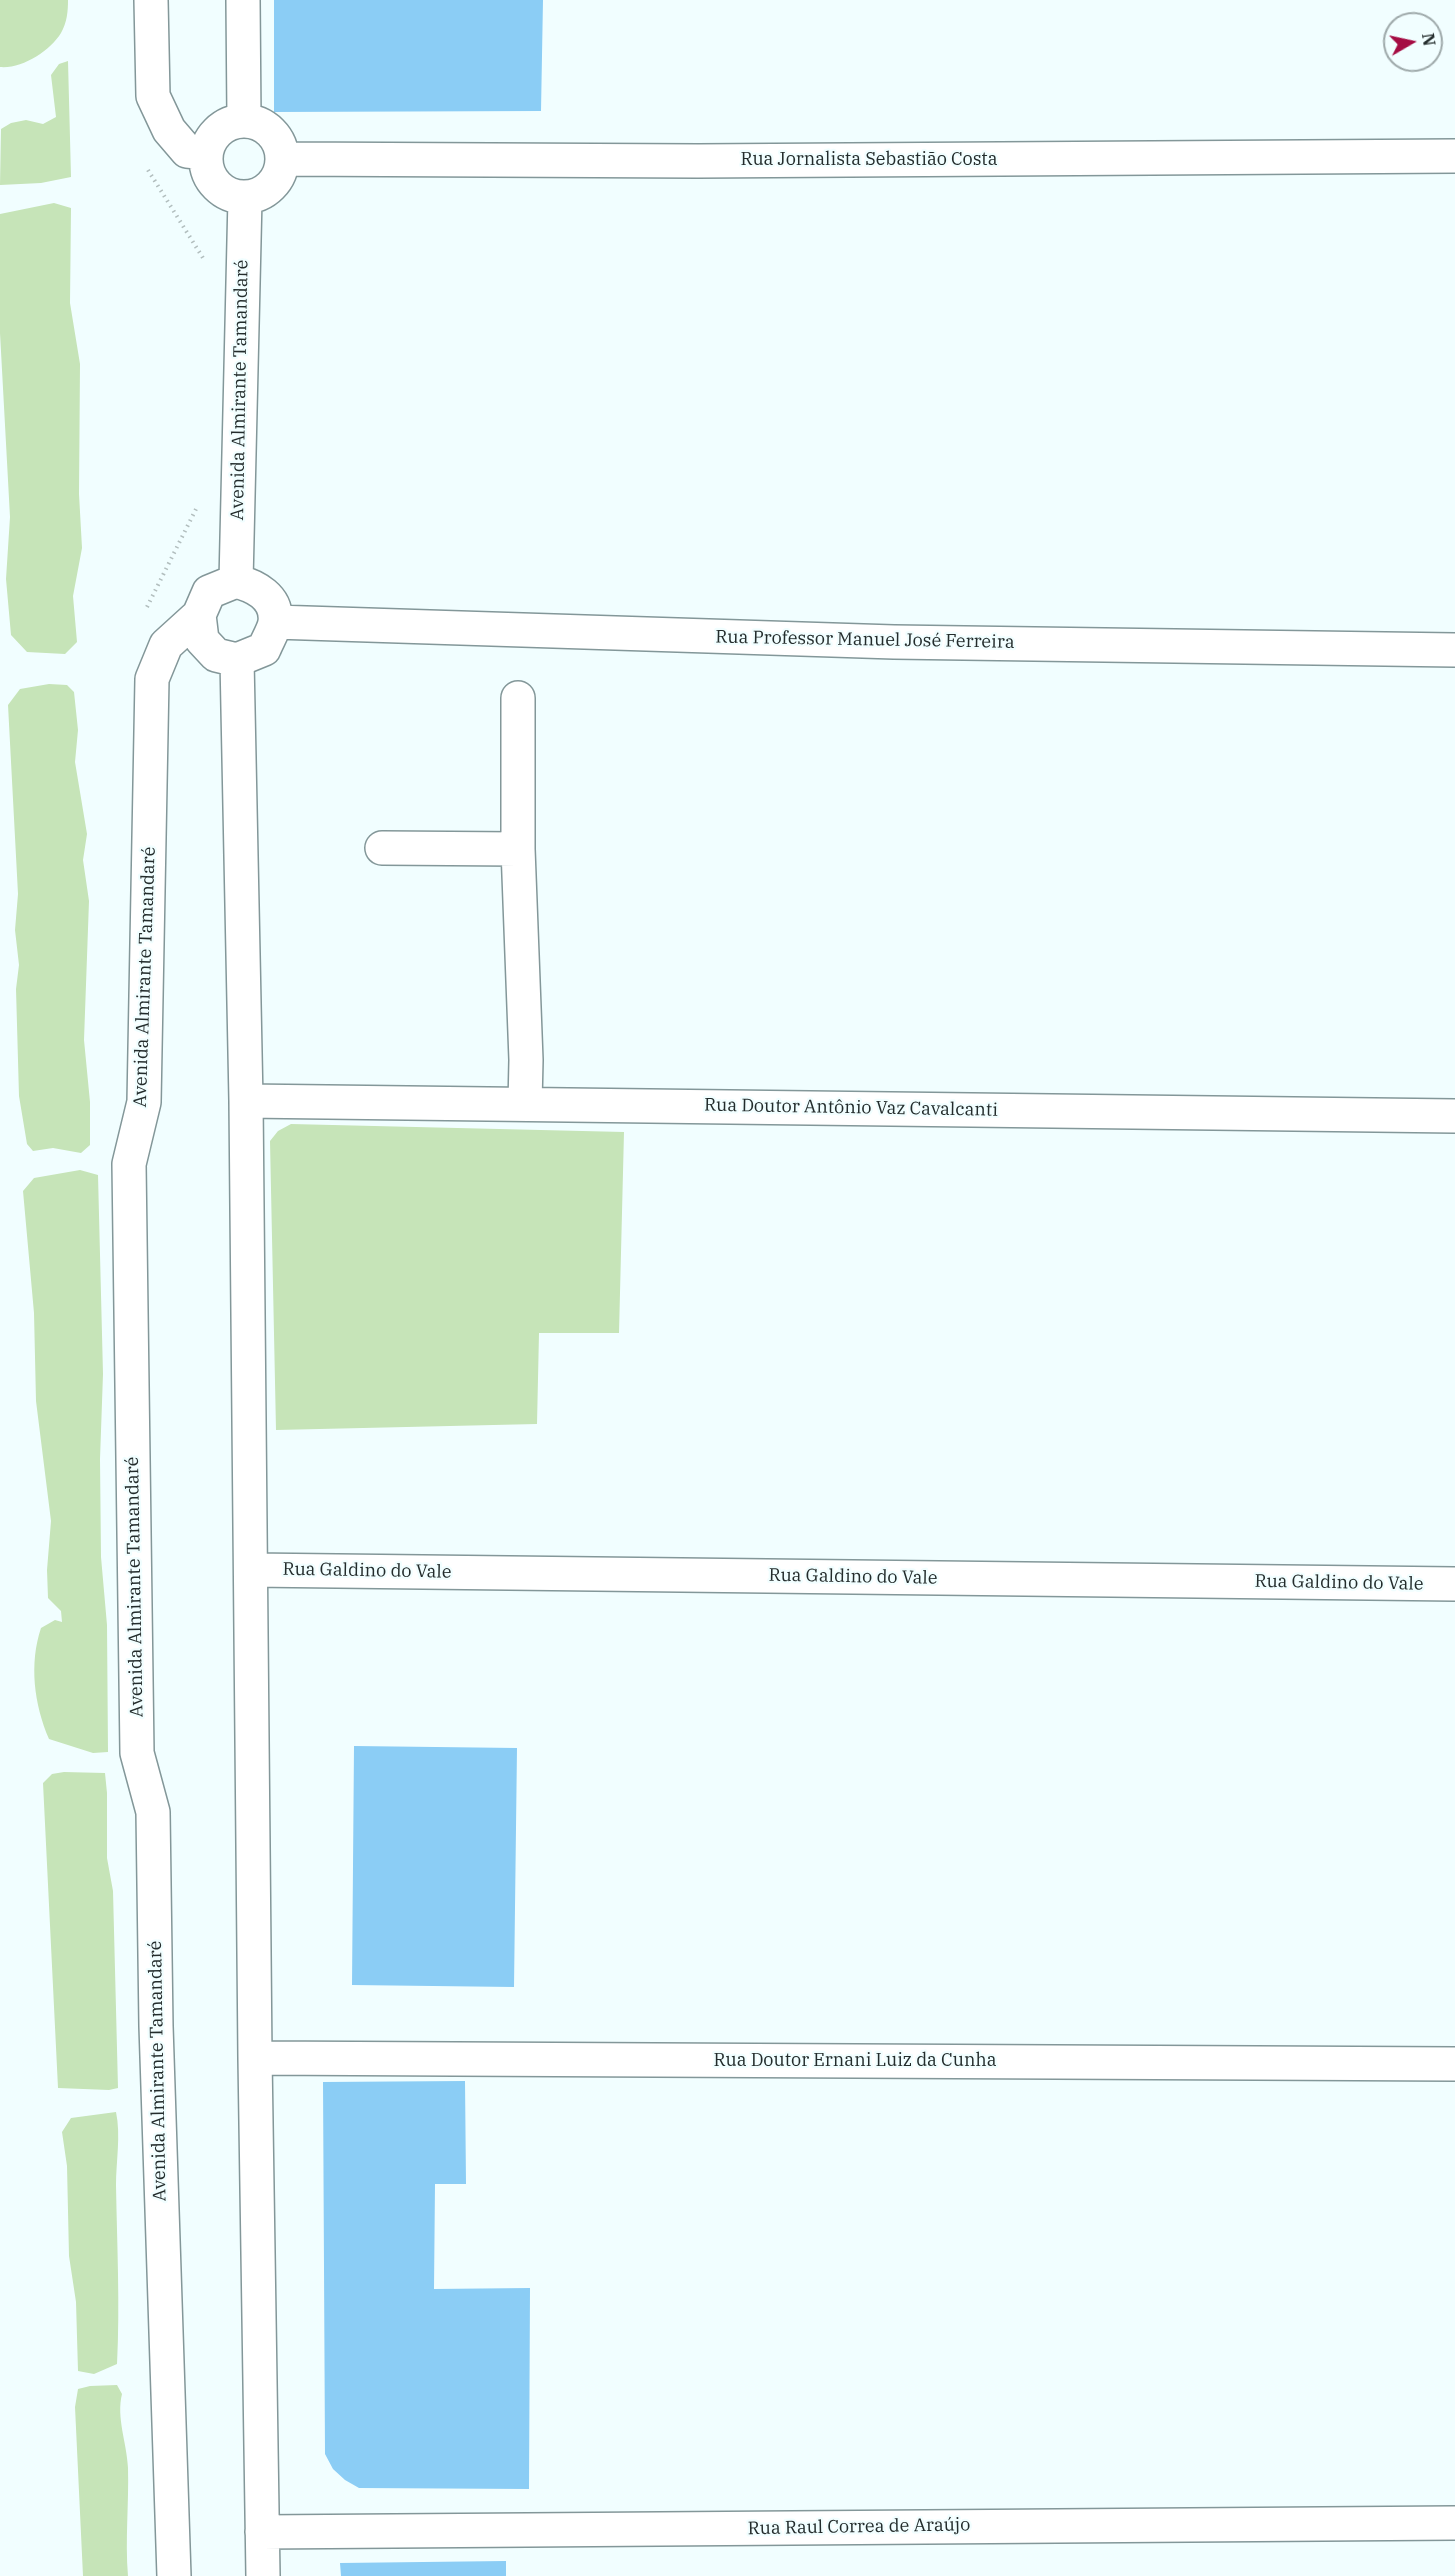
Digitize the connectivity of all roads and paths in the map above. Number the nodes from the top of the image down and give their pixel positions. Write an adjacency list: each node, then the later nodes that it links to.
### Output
1 (151, 0): 4 (street)
2 (243, 0): 3 (street)
3 (244, 119): 4 (street); 6 (street)
4 (206, 153): 7 (street)
5 (1455, 156): 6 (street, Rua Jornalista Sebastião Costa)
6 (283, 159): 7 (street)
7 (245, 198): 8 (street, Avenida Almirante Tamandaré)
8 (236, 581): 9 (street); 10 (street)
9 (199, 615): 12 (street); 25 (street, Avenida Almirante Tamandaré)
10 (275, 622): 11 (street, Rua Professor Manuel José Ferreira); 12 (street)
11 (1455, 650)
12 (237, 660): 16 (street)
13 (518, 698): 15 (street)
14 (382, 848): 15 (street)
15 (518, 849): 17 (street)
16 (246, 1101): 17 (street, Rua Doutor Antônio Vaz Cavalcanti); 19 (street)
17 (525, 1104): 18 (street, Rua Doutor Antônio Vaz Cavalcanti)
18 (1455, 1116)
19 (251, 1570): 20 (street, Rua Galdino do Vale); 21 (street)
20 (1455, 1584)
21 (255, 2058): 22 (street, Rua Doutor Ernani Luiz da Cunha); 24 (street)
22 (1455, 2064)
23 (1455, 2523): 24 (street, Rua Raul Correa de Araújo)
24 (262, 2532): 26 (street)
25 (174, 2576)
26 (263, 2576)

